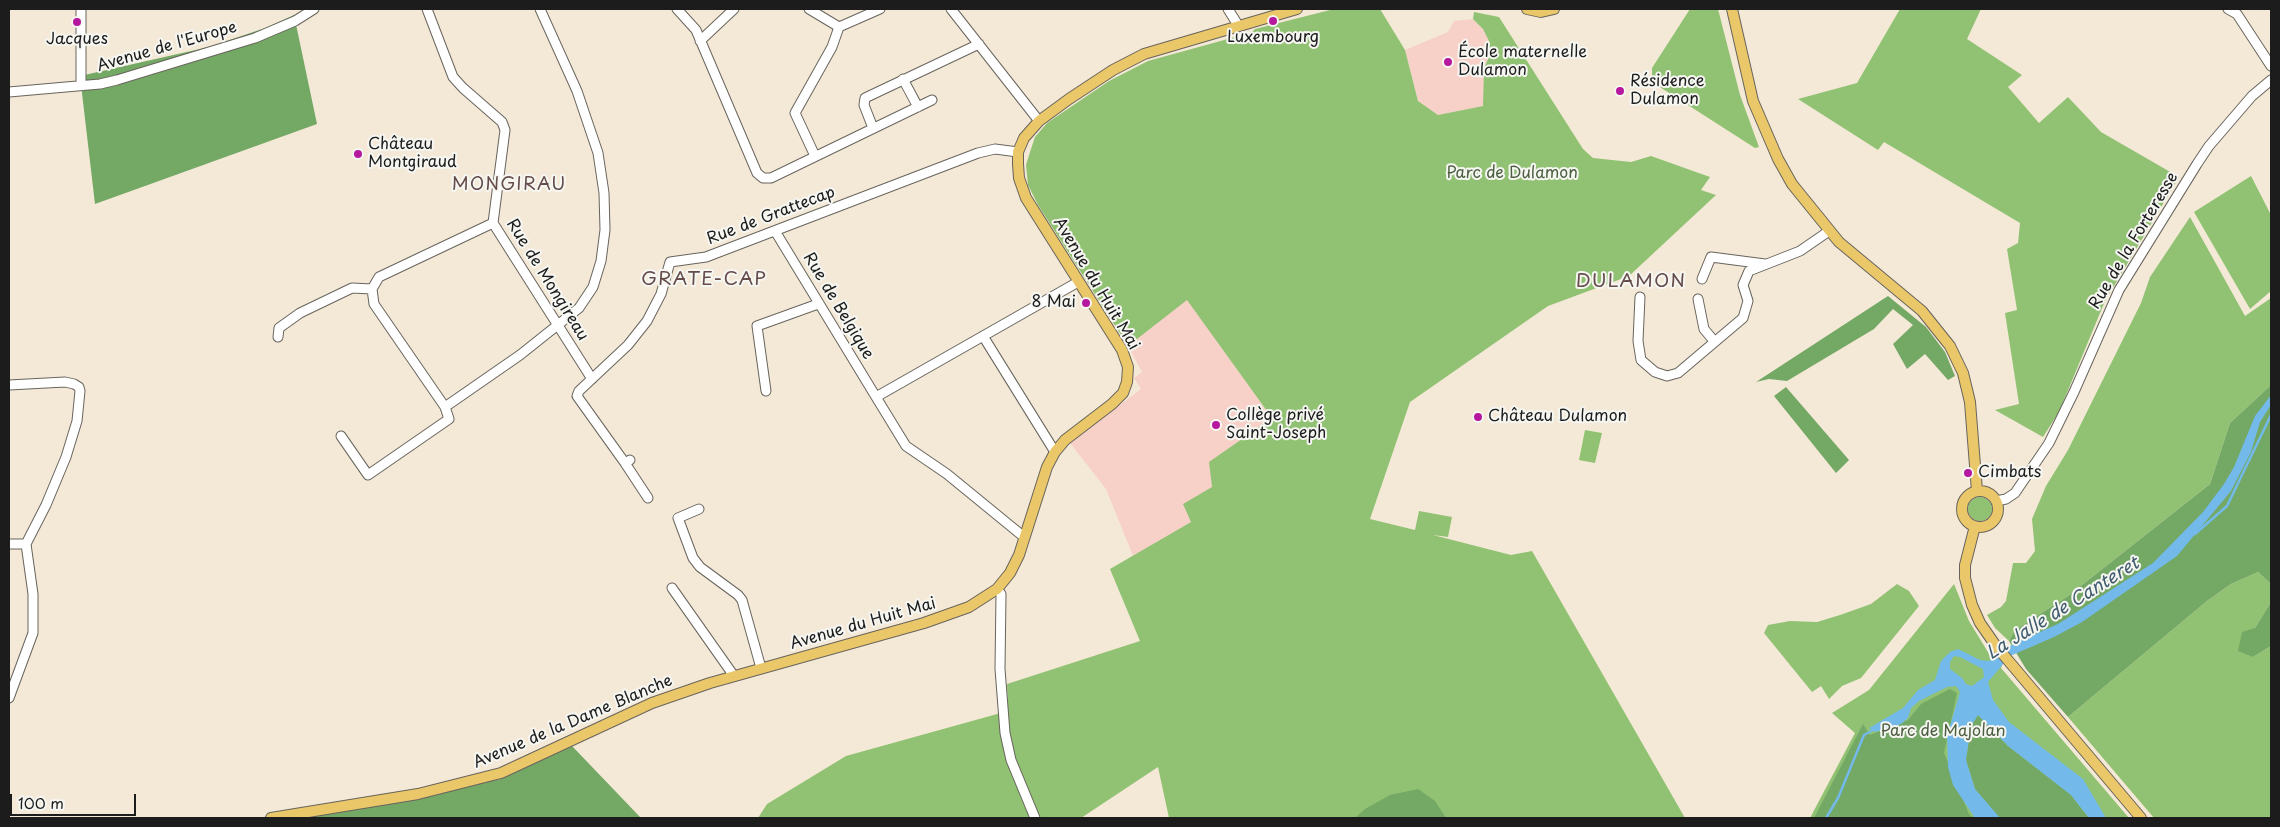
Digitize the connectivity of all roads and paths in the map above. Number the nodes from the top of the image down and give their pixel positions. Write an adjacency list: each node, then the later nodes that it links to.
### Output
1 (81, 9): 23 (street)
2 (314, 9): 23 (street, Avenue de l'Europe)
3 (540, 9): 41 (street)
4 (677, 9): 18 (street)
5 (734, 9): 18 (street)
6 (809, 9): 17 (street)
7 (880, 9): 17 (street)
8 (951, 9): 19 (street)
9 (1228, 9): 16 (street)
10 (1297, 9): 16 (main road)
11 (1527, 9): 12 (main road)
12 (1554, 9)
13 (1732, 9): 33 (main road)
14 (2228, 9): 20 (street)
15 (429, 10): 31 (street, Rue de Mongireau)
16 (1238, 25): 27 (main road)
17 (839, 27): 30 (street)
18 (700, 41): 30 (street)
19 (979, 44): 21 (street); 27 (street)
20 (2271, 66)
21 (903, 79): 26 (street); 28 (street)
22 (2271, 80): 54 (street, Rue de la Forteresse)
23 (81, 84): 24 (street, Avenue de l'Europe)
24 (9, 92)
25 (932, 100): 26 (street)
26 (918, 107): 28 (street)
27 (1039, 122): 29 (main road)
28 (873, 128): 30 (street)
29 (1018, 152): 32 (street, Rue de Grattecap); 36 (main road, Avenue du Huit Mai)
30 (815, 156)
31 (493, 223): 37 (street); 41 (street, Rue de Mongireau)
32 (774, 231): 40 (street, Rue de Belgique); 45 (street, Rue de Grattecap)
33 (1829, 231): 34 (street); 52 (main road)
34 (1768, 265): 35 (street); 44 (street)
35 (1702, 279)
36 (1078, 282): 42 (street); 51 (main road, Avenue du Huit Mai)
37 (372, 289): 43 (street); 49 (street)
38 (1640, 297): 44 (street)
39 (1698, 300): 44 (street)
40 (818, 304): 47 (street); 48 (street, Rue de Belgique)
41 (557, 325): 45 (street, Rue de Mongireau); 49 (street)
42 (983, 336): 48 (street); 51 (street)
43 (278, 337)
44 (1714, 341)
45 (592, 380): 53 (street)
46 (9, 385): 59 (street)
47 (766, 390)
48 (876, 397): 57 (street, Rue de Belgique)
49 (445, 407): 50 (street)
50 (341, 436)
51 (1056, 452): 57 (main road, Avenue du Huit Mai)
52 (1977, 491): 54 (main road); 56 (main road)
53 (648, 498)
54 (1996, 501): 56 (main road)
55 (699, 509): 62 (street)
56 (1975, 526): 67 (main road)
57 (1024, 537): 61 (main road, Avenue du Huit Mai)
58 (9, 544): 59 (street)
59 (26, 544): 64 (street)
60 (672, 588): 63 (street)
61 (997, 589): 62 (main road, Avenue du Huit Mai); 66 (street)
62 (761, 668): 63 (main road, Avenue du Huit Mai)
63 (736, 675): 65 (main road, Avenue de la Dame Blanche)
64 (9, 698)
65 (272, 818)
66 (1035, 818)
67 (2141, 818)

